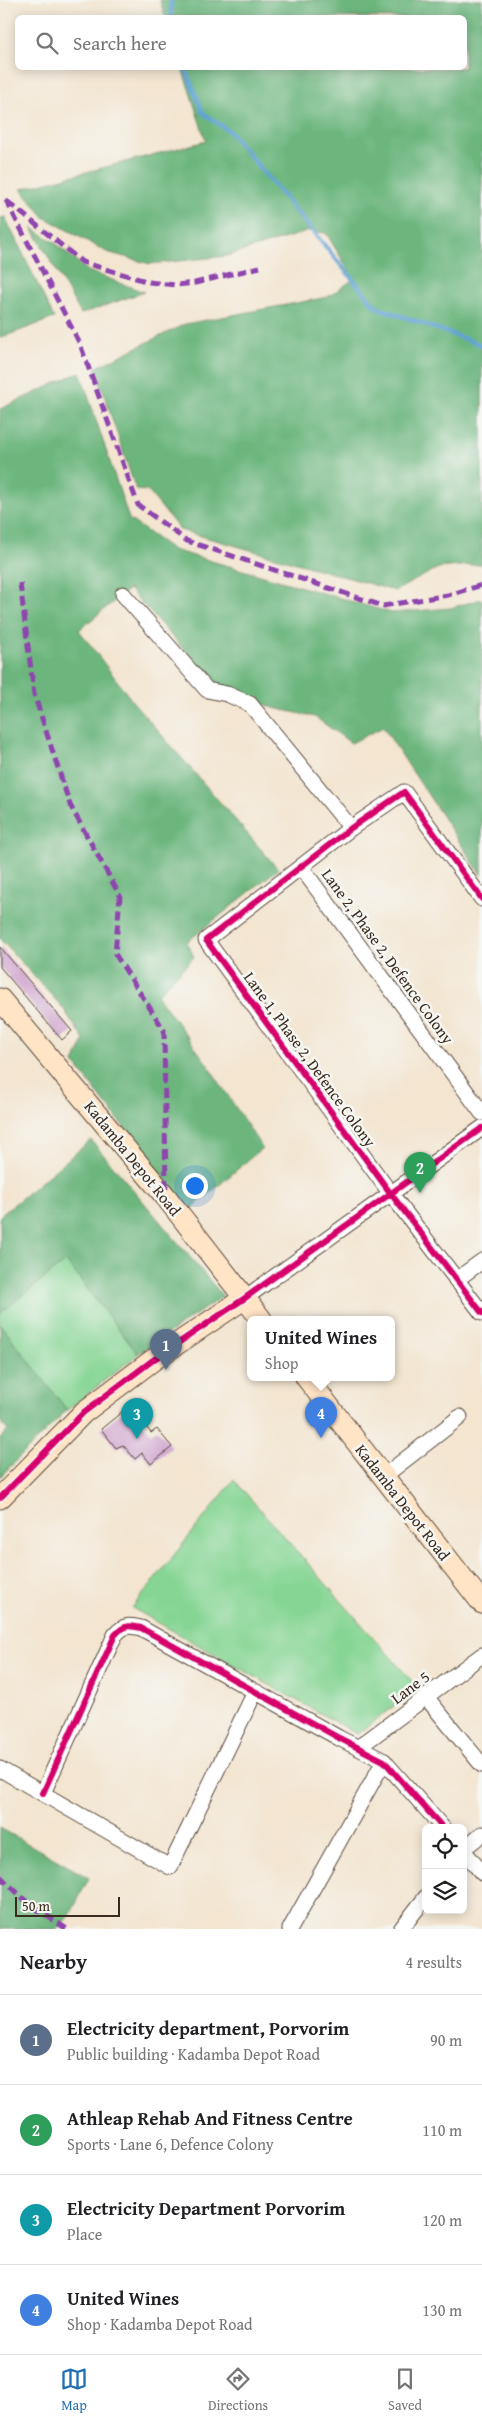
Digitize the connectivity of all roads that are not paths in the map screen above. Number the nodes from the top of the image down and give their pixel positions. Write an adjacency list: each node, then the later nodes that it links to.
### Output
1 (123, 594): 2 (street)
2 (351, 828): 3 (street); 4 (street)
3 (301, 867): 6 (street, Lane 2, Phase 2, Defence Colony); 8 (street, Lane 1, Phase 2, Defence Colony)
4 (482, 899)
5 (0, 999): 11 (street, Kadamba Depot Road)
6 (482, 1113)
7 (482, 1128): 8 (street)
8 (391, 1194): 10 (street, Lane 1, Phase 2, Defence Colony); 11 (street)
9 (482, 1261): 10 (street)
10 (456, 1280): 12 (street, Lane 1, Phase 2, Defence Colony)
11 (245, 1298): 13 (street, Kadamba Depot Road); 17 (street)
12 (482, 1312)
13 (259, 1316)
14 (309, 1381): 16 (street, Kadamba Depot Road)
15 (460, 1417): 16 (street)
16 (384, 1476): 18 (street, Kadamba Depot Road)
17 (1, 1496)
18 (482, 1603)
19 (482, 1655): 21 (street, Lane 5)
20 (255, 1692): 22 (street); 26 (street); 26 (street)
21 (426, 1696): 22 (street, Lane 5); 24 (street)
22 (359, 1747): 23 (street)
23 (384, 1761): 27 (street); 33 (street)
24 (482, 1765)
25 (0, 1769): 26 (street)
26 (42, 1793)
27 (439, 1824)
28 (482, 1834): 29 (street)
29 (467, 1847)
30 (467, 1855): 31 (street)
31 (482, 1873)
32 (422, 1903): 34 (street)
33 (290, 1929)
34 (402, 1929)

